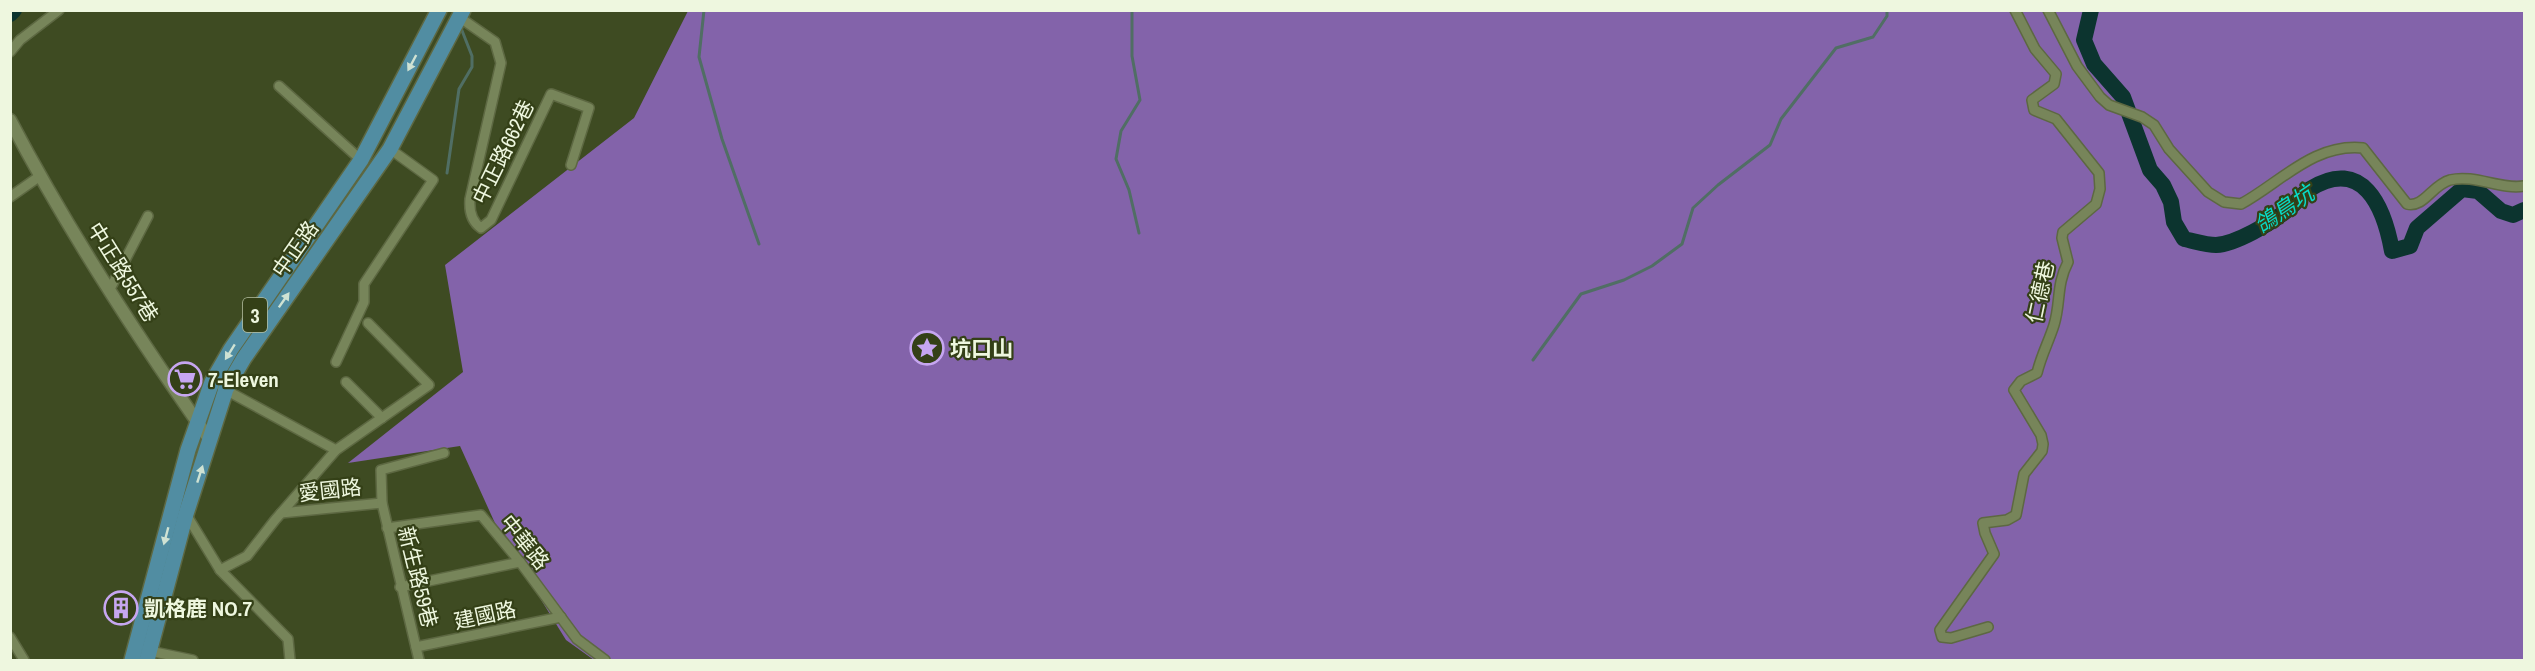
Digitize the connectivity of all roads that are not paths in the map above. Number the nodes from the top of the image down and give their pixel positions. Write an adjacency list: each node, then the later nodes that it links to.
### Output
1 (59, 10): 6 (street)
2 (439, 10): 8 (main road, 中正路 / 3, one-way to 8)
3 (2015, 10): 36 (street, 仁德巷)
4 (2048, 10): 15 (street)
5 (461, 14): 10 (main road, 中正路 / 3); 13 (street, 中正路662巷)
6 (10, 52)
7 (279, 86): 12 (street)
8 (384, 115): 10 (main road); 12 (main road, 中正路 / 3)
9 (10, 120): 14 (street, 中正路557巷)
10 (404, 123): 11 (main road, 中正路 / 3)
11 (390, 149): 20 (street); 22 (main road, 中正路 / 3, one-way to 11)
12 (361, 160): 22 (main road, 中正路 / 3, one-way to 22)
13 (571, 165)
14 (40, 176): 16 (street); 18 (street, 中正路557巷)
15 (2524, 186)
16 (10, 197)
17 (148, 216): 18 (street)
18 (110, 289): 24 (street, 中正路557巷)
19 (368, 323): 23 (street)
20 (336, 362)
21 (346, 382): 23 (street)
22 (219, 386): 24 (main road, 中正路 / 3); 25 (main road, 中正路 / 3); 26 (street)
23 (382, 418): 26 (street)
24 (198, 423): 25 (street, 中正路557巷); 39 (main road, 中正路 / 3, one-way to 39)
25 (210, 440): 30 (main road, 中正路 / 3, one-way to 25)
26 (336, 450): 29 (street)
27 (444, 453): 28 (street, 新生路59巷)
28 (382, 503): 29 (street, 愛國路); 31 (street, 新生路59巷)
29 (281, 513): 33 (street)
30 (186, 514): 33 (street); 39 (main road, 中正路 / 3)
31 (387, 528): 32 (street, 中華路); 34 (street, 新生路59巷)
32 (520, 562): 34 (street); 35 (street, 中華路)
33 (220, 570): 42 (street)
34 (400, 587): 38 (street, 新生路59巷)
35 (561, 617): 38 (street, 建國路); 44 (street, 中華路)
36 (1988, 627)
37 (10, 637): 40 (street)
38 (416, 647): 43 (street, 新生路59巷)
39 (141, 655): 41 (street)
40 (24, 660)
41 (193, 660)
42 (290, 660)
43 (419, 660)
44 (605, 660)

